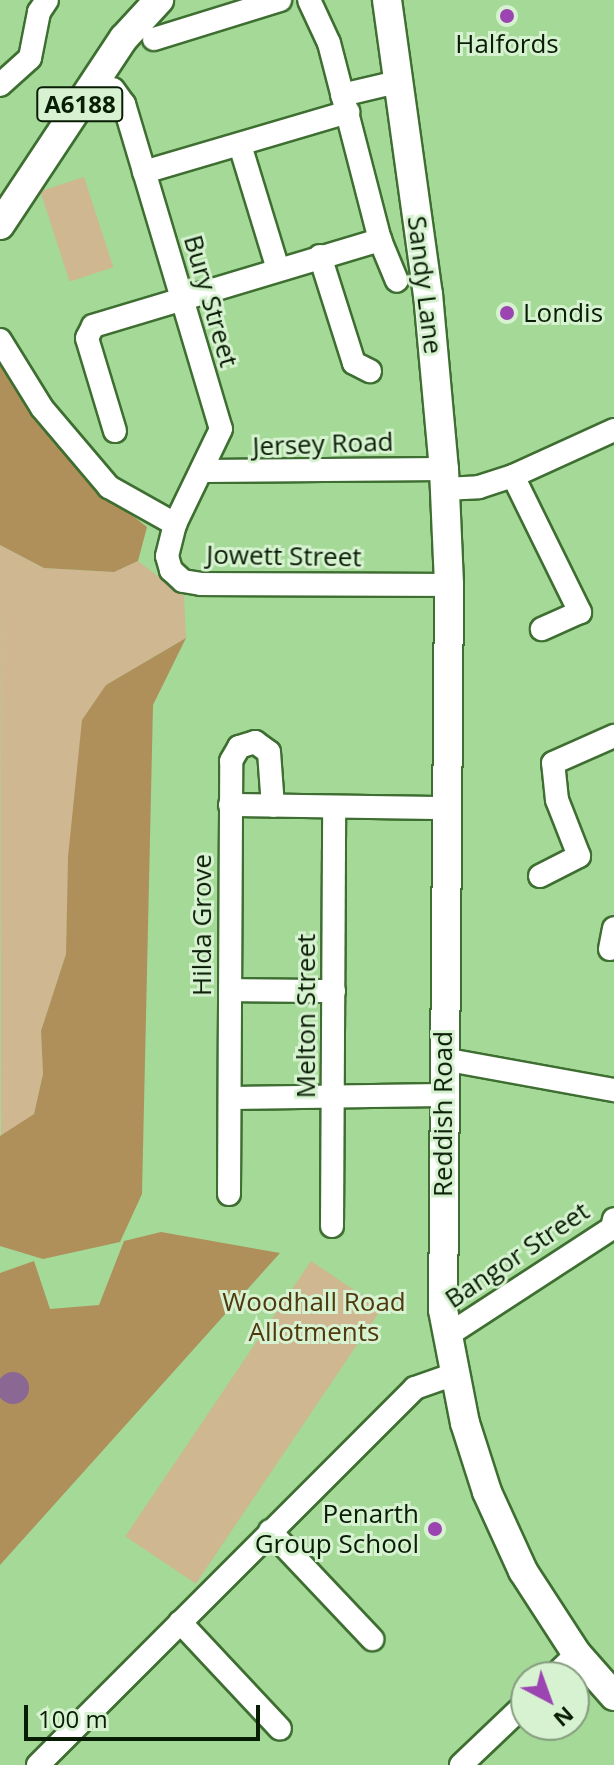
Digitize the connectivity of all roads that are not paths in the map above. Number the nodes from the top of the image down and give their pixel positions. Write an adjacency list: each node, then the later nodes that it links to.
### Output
1 (47, 0): 8 (street)
2 (159, 0): 13 (main road, A6188)
3 (280, 0): 6 (street)
4 (387, 0): 7 (main road, Sandy Lane)
5 (312, 3): 10 (street, Sandy Lane)
6 (154, 39)
7 (397, 82): 10 (street); 25 (main road, Sandy Lane)
8 (0, 85)
9 (113, 89): 12 (street, Bury Street)
10 (345, 104): 11 (street); 14 (street, Sandy Lane)
11 (240, 145): 12 (street); 16 (street)
12 (144, 172): 18 (street, Bury Street)
13 (4, 219)
14 (380, 240): 15 (street); 17 (street, Sandy Lane)
15 (320, 256): 16 (street); 20 (street)
16 (278, 269): 18 (street)
17 (397, 281)
18 (181, 299): 22 (street); 23 (street, Bury Street)
19 (0, 340): 26 (street)
20 (370, 371)
21 (614, 430): 24 (street, Jersey Road)
22 (115, 431)
23 (204, 471): 25 (street, Jersey Road); 26 (street, Bury Street)
24 (513, 476): 25 (street, Jersey Road); 28 (street)
25 (444, 479): 27 (main road, Reddish Road)
26 (175, 524): 27 (street, Jowett Street)
27 (449, 585): 33 (main road, Reddish Road)
28 (542, 629)
29 (614, 736): 34 (street)
30 (230, 805): 31 (street); 31 (street, Hilda Grove); 35 (street, Hilda Grove)
31 (273, 806): 32 (street)
32 (334, 807): 33 (street); 36 (street, Melton Street)
33 (443, 808): 37 (main road, Reddish Road)
34 (540, 876)
35 (231, 990): 36 (street); 41 (street, Hilda Grove)
36 (334, 991): 40 (street, Melton Street)
37 (443, 1059): 38 (street); 39 (main road, Reddish Road)
38 (614, 1090)
39 (443, 1095): 40 (street); 45 (main road, Reddish Road)
40 (333, 1096): 41 (street); 43 (street, Melton Street)
41 (231, 1098): 42 (street, Hilda Grove)
42 (229, 1194)
43 (332, 1226)
44 (613, 1226): 45 (street, Bangor Street)
45 (448, 1335): 46 (main road, Reddish Road)
46 (455, 1374): 47 (street); 50 (main road, Reddish Road)
47 (270, 1531): 48 (street); 49 (street)
48 (180, 1622): 54 (street); 55 (street)
49 (372, 1639)
50 (577, 1654): 51 (street); 52 (main road, Reddish Road)
51 (570, 1661)
52 (614, 1696)
53 (510, 1718): 56 (street)
54 (280, 1729)
55 (38, 1765)
56 (461, 1765)

